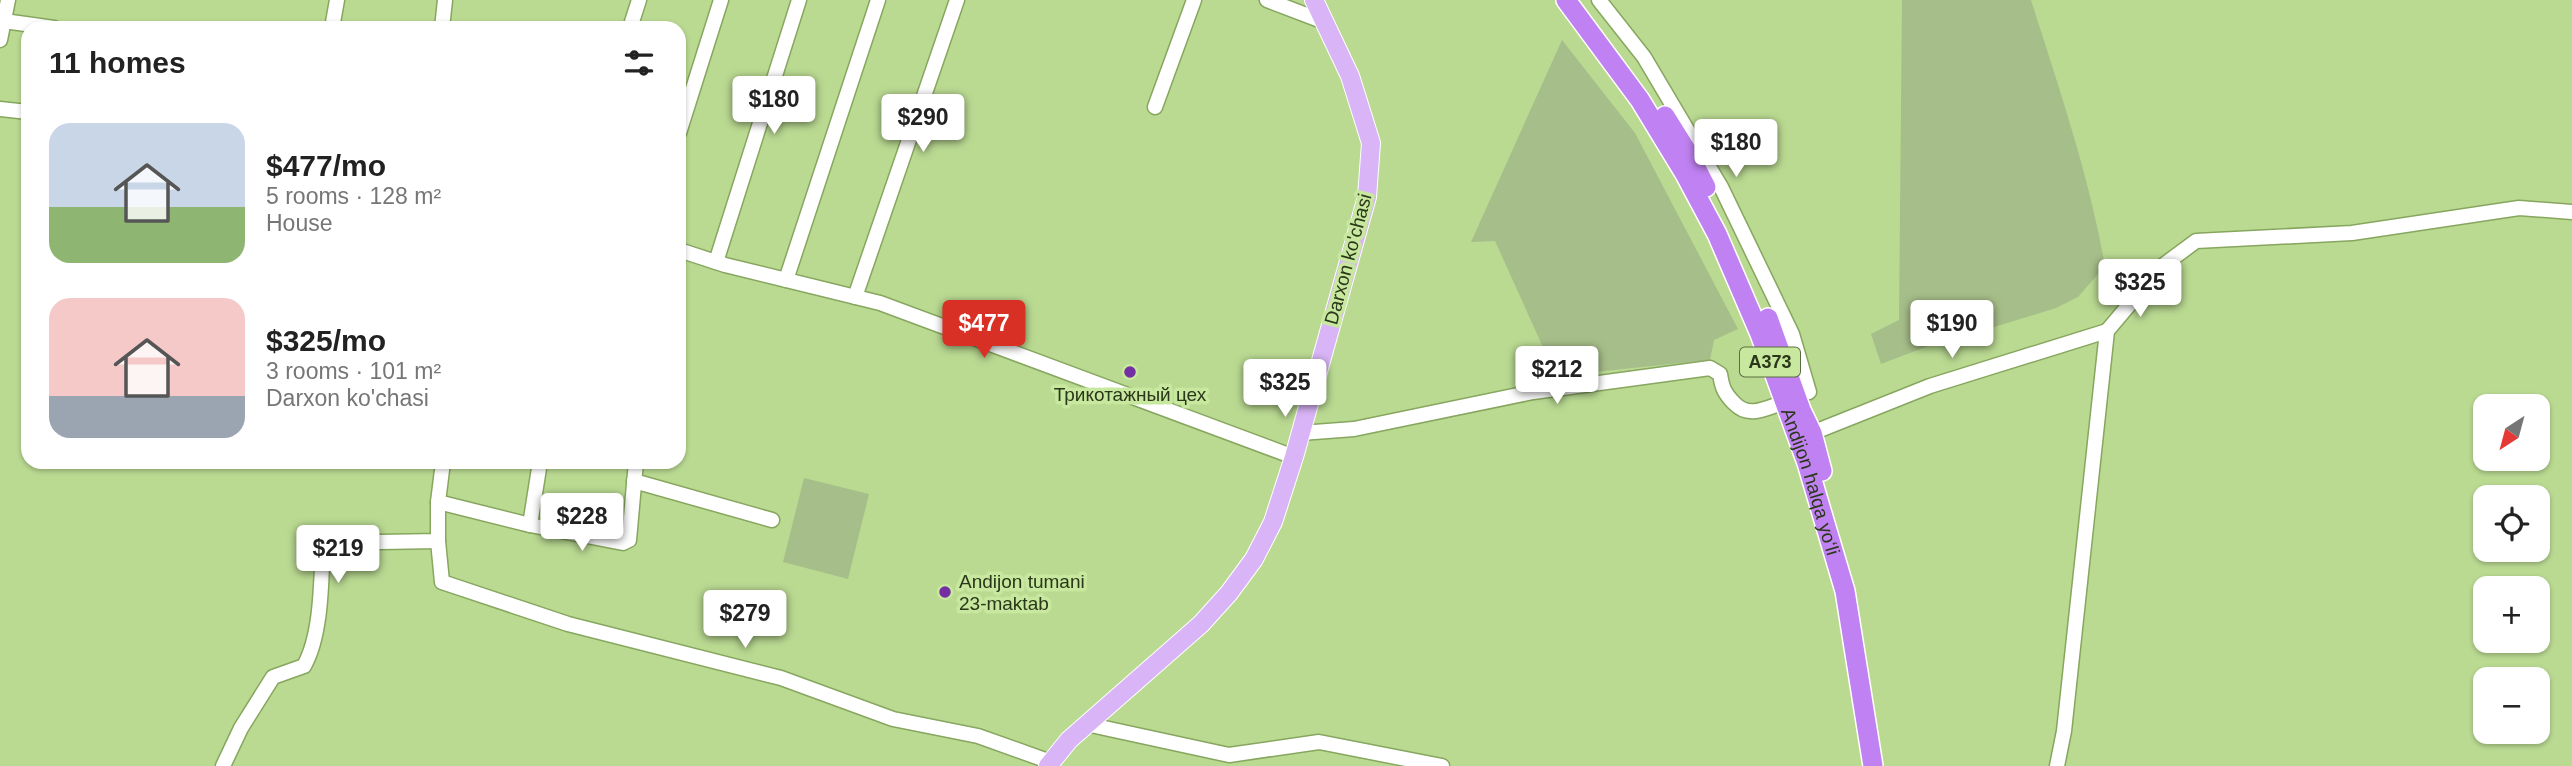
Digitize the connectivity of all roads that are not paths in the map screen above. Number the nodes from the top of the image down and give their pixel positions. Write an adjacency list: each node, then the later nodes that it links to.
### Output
1 (337, 0): 16 (street)
2 (445, 0): 17 (street)
3 (639, 0): 18 (street)
4 (721, 0): 24 (street)
5 (799, 0): 27 (street)
6 (878, 0): 28 (street)
7 (957, 0): 29 (street)
8 (1194, 0): 21 (street)
9 (1267, 0): 19 (street)
10 (1314, 0): 19 (main road, Darxon ko'chasi)
11 (1566, 0): 31 (highway, Andijon halqa yo‘li / A373)
12 (1581, 0): 31 (highway, Andijon halqa yo‘li / A373)
13 (1599, 0): 31 (street)
14 (4, 9): 15 (street); 20 (street)
15 (36, 21)
16 (333, 21)
17 (443, 21)
18 (633, 21)
19 (1322, 21): 32 (main road, Darxon ko'chasi)
20 (0, 40)
21 (1155, 107)
22 (0, 109): 23 (street)
23 (21, 111)
24 (686, 111)
25 (2572, 212): 30 (street)
26 (686, 252): 27 (street)
27 (716, 262): 28 (street)
28 (786, 280): 29 (street)
29 (855, 297): 34 (street)
30 (2107, 331): 33 (street); 49 (street)
31 (1798, 401): 32 (street); 33 (highway, Andijon halqa yo‘li / A373); 47 (highway, Andijon halqa yo‘li / A373)
32 (1301, 433): 34 (main road, Darxon ko'chasi)
33 (1812, 433): 48 (highway, Andijon halqa yo‘li / A373)
34 (1294, 457): 43 (main road, Darxon ko'chasi)
35 (442, 469): 39 (street)
36 (539, 469): 41 (street)
37 (635, 469): 38 (street)
38 (634, 481): 40 (street); 41 (street)
39 (438, 502): 41 (street); 42 (street)
40 (772, 520)
41 (530, 525)
42 (439, 541): 44 (street); 45 (street)
43 (1086, 724): 44 (main road, Darxon ko'chasi); 46 (street)
44 (1049, 764)
45 (223, 766)
46 (1442, 766)
47 (1873, 766)
48 (1885, 766)
49 (2057, 766)

